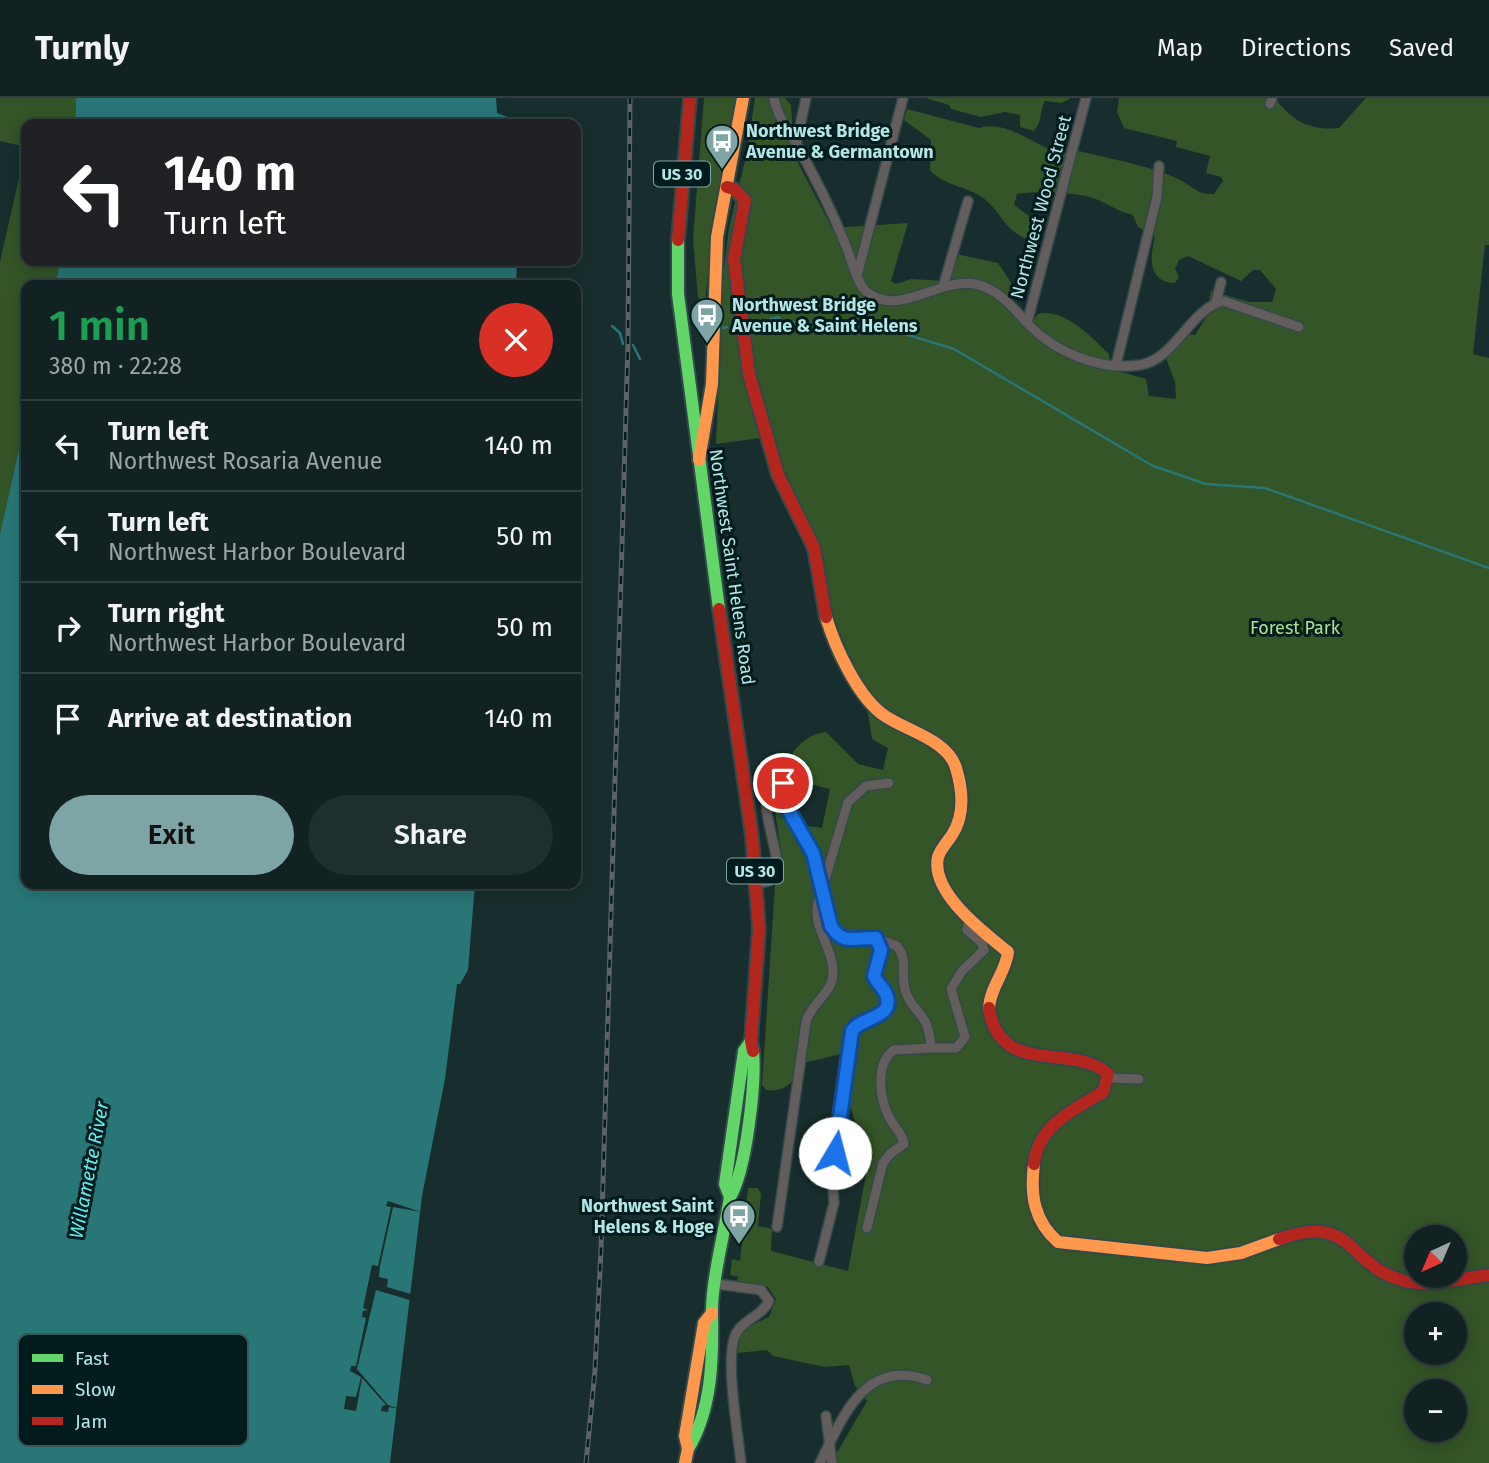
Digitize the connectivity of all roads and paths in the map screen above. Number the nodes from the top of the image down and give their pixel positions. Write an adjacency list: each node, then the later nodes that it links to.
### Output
1 (690, 98): 19 (main road, Northwest Saint Helens Road / US 30)
2 (743, 98): 9 (main road)
3 (774, 98): 7 (street)
4 (806, 98): 7 (street)
5 (903, 98): 11 (street)
6 (1086, 98): 15 (street, Northwest Wood Street)
7 (796, 144): 11 (street)
8 (1159, 166): 18 (street)
9 (727, 187): 17 (main road); 24 (main road)
10 (968, 201): 13 (street)
11 (858, 273): 13 (street)
12 (1221, 282): 14 (street)
13 (943, 287): 15 (street)
14 (1216, 302): 16 (street); 18 (street)
15 (1027, 323): 18 (street)
16 (1299, 327)
17 (713, 359): 19 (main road); 20 (main road)
18 (1116, 365)
19 (688, 376): 20 (main road, Northwest Saint Helens Road / US 30)
20 (698, 461): 22 (main road, Northwest Saint Helens Road / US 30)
21 (889, 783): 23 (street)
22 (756, 884): 23 (street); 33 (main road, Northwest Saint Helens Road / US 30)
23 (823, 885): 25 (street); 29 (street)
24 (969, 920): 26 (street); 27 (main road)
25 (876, 938): 26 (street); 31 (street)
26 (931, 1048): 30 (street)
27 (1109, 1079): 28 (street); 32 (main road)
28 (1139, 1079)
29 (777, 1227)
30 (867, 1228)
31 (819, 1262)
32 (1489, 1275)
33 (717, 1284): 37 (main road, Northwest Saint Helens Road / US 30); 38 (street)
34 (927, 1380): 36 (street)
35 (827, 1416): 36 (street)
36 (830, 1442): 39 (street); 40 (street)
37 (685, 1463)
38 (741, 1463)
39 (820, 1463)
40 (832, 1463)

